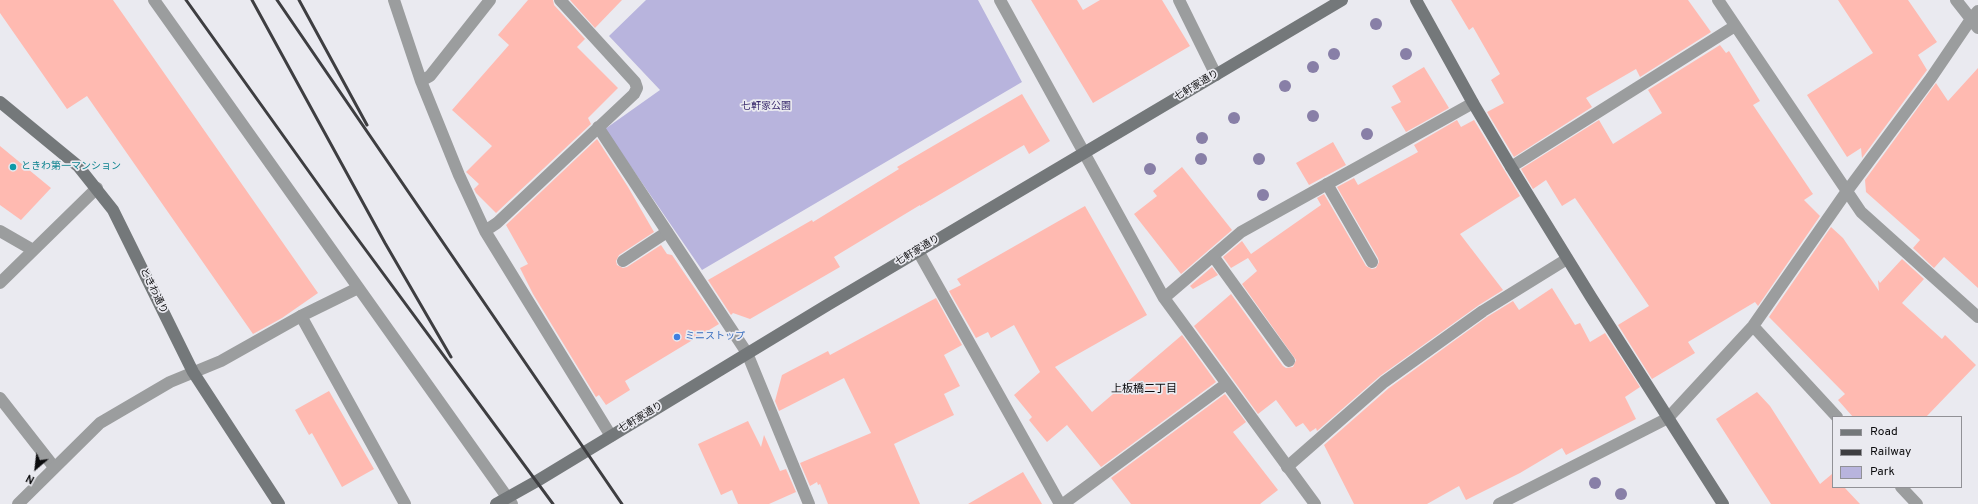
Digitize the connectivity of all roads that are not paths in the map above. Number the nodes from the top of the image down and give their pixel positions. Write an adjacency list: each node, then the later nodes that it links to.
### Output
1 (154, 0): 34 (street)
2 (394, 0): 15 (street)
3 (490, 0): 15 (street)
4 (560, 0): 18 (street)
5 (1000, 0): 19 (street)
6 (1179, 0): 14 (street)
7 (1342, 0): 14 (street, 七軒家通り)
8 (1416, 0): 17 (street)
9 (1718, 0): 12 (street)
10 (1956, 0): 11 (street)
11 (1974, 15): 13 (street); 23 (street)
12 (1735, 26): 20 (street); 23 (street)
13 (1978, 28)
14 (1216, 74): 19 (street, 七軒家通り)
15 (421, 81): 25 (street)
16 (0, 102): 22 (street, ときわ通り)
17 (1473, 103): 20 (street); 21 (street)
18 (598, 127): 25 (street); 26 (street)
19 (1085, 153): 28 (street, 七軒家通り); 35 (street)
20 (1510, 166): 30 (street)
21 (1327, 184): 29 (street); 32 (street)
22 (97, 188): 27 (street); 41 (street, ときわ通り)
23 (1846, 191): 37 (street); 38 (street)
24 (0, 231): 27 (street)
25 (485, 231): 46 (street)
26 (667, 232): 31 (street); 39 (street)
27 (33, 250): 33 (street)
28 (918, 251): 39 (street, 七軒家通り); 56 (street)
29 (1213, 256): 35 (street); 40 (street)
30 (1567, 259): 45 (street); 48 (street)
31 (623, 261)
32 (1372, 262)
33 (0, 283)
34 (358, 288): 36 (street); 50 (street)
35 (1164, 298): 42 (street)
36 (301, 316): 41 (street); 53 (street)
37 (1978, 318)
38 (1754, 326): 44 (street); 45 (street)
39 (747, 353): 46 (street, 七軒家通り); 55 (street)
40 (1289, 361)
41 (193, 372): 47 (street); 52 (street, ときわ通り)
42 (1226, 384): 48 (street); 57 (street)
43 (0, 398): 47 (street)
44 (1836, 416)
45 (1668, 418): 59 (street); 60 (street)
46 (611, 436): 50 (street, 七軒家通り)
47 (54, 467): 51 (street)
48 (1288, 467): 58 (street)
49 (1902, 488): 61 (street)
50 (509, 501): 54 (street, 七軒家通り)
51 (18, 504)
52 (279, 504)
53 (405, 504)
54 (496, 504)
55 (809, 504)
56 (1060, 504)
57 (1063, 504)
58 (1315, 504)
59 (1499, 504)
60 (1723, 504)
61 (1917, 504)

